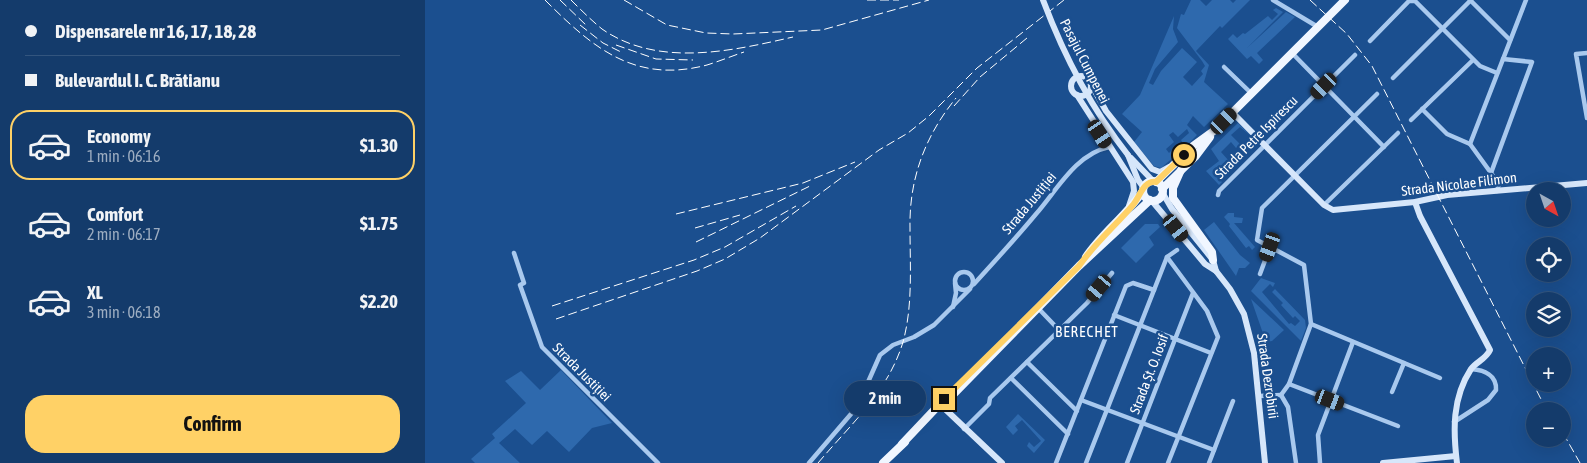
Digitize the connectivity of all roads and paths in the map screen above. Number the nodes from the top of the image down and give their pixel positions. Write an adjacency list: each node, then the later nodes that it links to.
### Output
1 (1043, 0): 35 (main road, Pasajul Cumpenei, bridge)
2 (1273, 0): 7 (street)
3 (1345, 0): 7 (main road)
4 (1471, 0): 8 (street); 10 (street)
5 (1526, 0): 10 (street)
6 (1409, 1): 8 (street); 9 (street)
7 (1318, 27): 11 (main road)
8 (1442, 29): 15 (street); 18 (street)
9 (1370, 40)
10 (1510, 40): 14 (street)
11 (1292, 53): 20 (street); 21 (main road)
12 (1587, 53): 27 (street)
13 (1355, 55): 20 (street, Strada Petre Ispirescu)
14 (1503, 59): 17 (street); 42 (street)
15 (1473, 60): 17 (street); 24 (street)
16 (1225, 67): 21 (street)
17 (1497, 73): 31 (street)
18 (1393, 78)
19 (1091, 84): 23 (main road); 23 (main road); 37 (main road)
20 (1324, 86): 26 (street); 32 (street, Strada Petre Ispirescu)
21 (1251, 93): 25 (main road)
22 (1377, 94): 26 (street)
23 (1077, 95): 33 (main road)
24 (1422, 109): 28 (street); 31 (street)
25 (1233, 112): 29 (main road); 32 (main road)
26 (1354, 117): 34 (street); 43 (street)
27 (1587, 118)
28 (1411, 120)
29 (1215, 130): 38 (main road); 39 (main road)
30 (1398, 133): 34 (street)
31 (1470, 144): 42 (street)
32 (1265, 145): 43 (main road); 49 (street, Strada Petre Ispirescu)
33 (1109, 147): 36 (main road); 64 (street, Strada Justiției)
34 (1384, 147): 52 (street)
35 (1128, 155): 40 (main road); 41 (main road)
36 (1116, 156): 40 (main road); 53 (main road)
37 (1141, 156): 38 (main road); 41 (main road)
38 (1174, 164): 44 (main road)
39 (1181, 170): 47 (main road); 58 (main road)
40 (1135, 172): 46 (main road)
41 (1147, 173): 44 (main road)
42 (1491, 173): 48 (street)
43 (1295, 176): 52 (main road); 54 (street)
44 (1154, 181): 46 (main road); 47 (main road)
45 (1587, 183): 48 (main road, Strada Nicolae Filimon)
46 (1143, 189): 50 (main road); 53 (main road)
47 (1162, 191): 50 (main road); 58 (main road, Strada Dezrobirii)
48 (1497, 191): 51 (main road, Strada Nicolae Filimon)
49 (1218, 195)
50 (1151, 200): 59 (main road); 60 (main road, Strada Dezrobirii)
51 (1415, 202): 52 (main road, Strada Nicolae Filimon); 80 (main road)
52 (1324, 205)
53 (1122, 218): 59 (main road)
54 (1270, 247): 62 (street); 71 (street)
55 (1177, 250): 57 (street)
56 (514, 253): 105 (street, Strada Justiției)
57 (1167, 258): 66 (street); 67 (street)
58 (1213, 260): 60 (main road, Strada Dezrobirii)
59 (1079, 266): 69 (main road)
60 (1216, 270): 87 (main road, Strada Dezrobirii)
61 (1112, 273): 73 (street)
62 (1260, 274)
63 (954, 282): 64 (street); 65 (street); 68 (street)
64 (974, 284): 65 (street)
65 (970, 289): 68 (street)
66 (1154, 290): 70 (street); 72 (street)
67 (1193, 293): 74 (street, Strada Șt. O. Iosif); 76 (street)
68 (953, 308): 106 (street)
69 (1038, 308): 73 (street); 77 (main road)
70 (1114, 315): 72 (street); 88 (street)
71 (1311, 324): 75 (street); 83 (street)
72 (1140, 325): 74 (street); 92 (street)
73 (1059, 330): 78 (street)
74 (1175, 339): 76 (street); 95 (street, Strada Șt. O. Iosif)
75 (1353, 342): 79 (street); 89 (street)
76 (1211, 353): 100 (street)
77 (983, 362): 84 (main road); 91 (main road)
78 (1027, 362): 81 (street); 93 (street)
79 (1404, 363): 82 (street); 85 (street)
80 (1471, 369): 96 (main road); 96 (street)
81 (1011, 378): 98 (street); 99 (street)
82 (1440, 378)
83 (1289, 384): 86 (street); 89 (street)
84 (956, 388): 91 (main road); 94 (main road)
85 (1392, 392)
86 (1281, 395): 87 (street); 115 (street)
87 (1259, 396): 114 (main road, Strada Dezrobirii)
88 (1081, 400): 92 (street); 93 (street)
89 (1330, 400): 97 (street); 116 (street)
90 (1233, 401): 102 (street)
91 (941, 406): 94 (main road); 98 (main road); 101 (main road)
92 (1107, 409): 95 (street); 110 (street)
93 (1077, 411): 99 (street)
94 (925, 420): 101 (main road)
95 (1142, 423): 100 (street); 111 (street, Strada Șt. O. Iosif)
96 (1453, 423): 103 (main road)
97 (1399, 426)
98 (964, 428): 108 (main road)
99 (1068, 434): 109 (street)
100 (1178, 437): 102 (street); 112 (street)
101 (902, 444): 107 (main road)
102 (1214, 450): 113 (street)
103 (1456, 459): 104 (main road)
104 (1395, 462): 117 (main road)
105 (658, 463)
106 (809, 463)
107 (883, 463)
108 (1002, 463)
109 (1056, 463)
110 (1086, 463)
111 (1127, 463)
112 (1168, 463)
113 (1209, 463)
114 (1265, 463)
115 (1296, 463)
116 (1320, 463)
117 (1383, 463)

